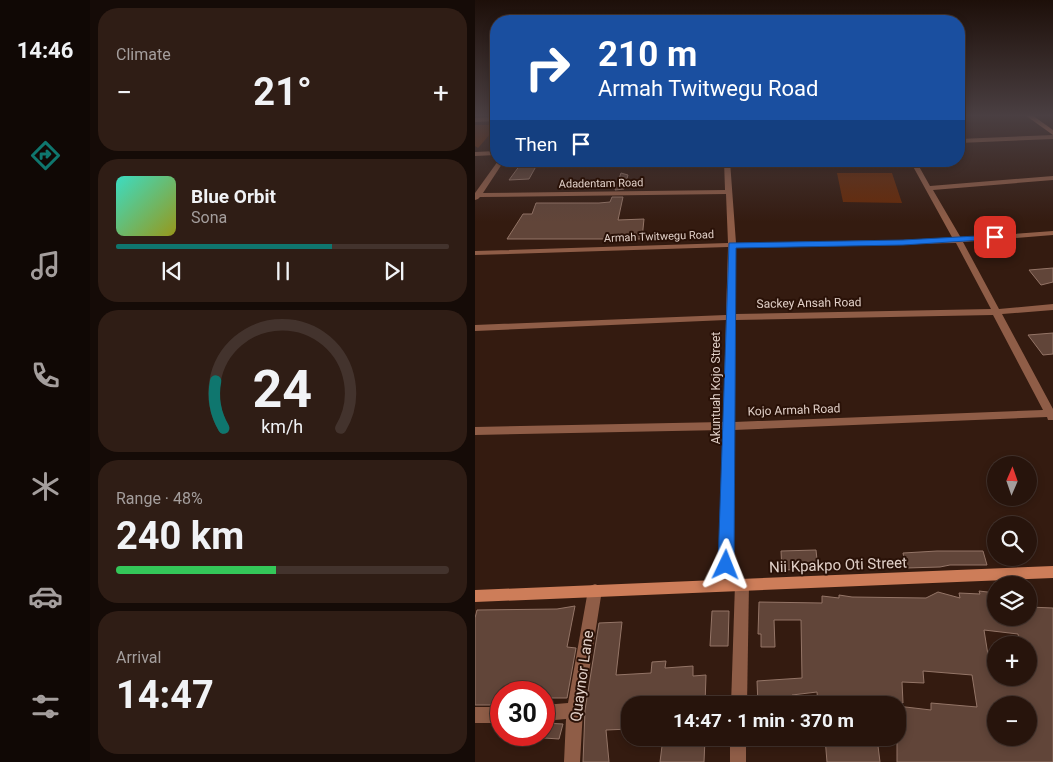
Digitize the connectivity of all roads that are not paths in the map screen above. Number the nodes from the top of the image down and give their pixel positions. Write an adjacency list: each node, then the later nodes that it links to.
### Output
1 (490, 153): 2 (street)
2 (475, 154)
3 (497, 167): 9 (street)
4 (727, 167): 8 (street, Akuntuah Kojo Street)
5 (917, 167): 7 (street)
6 (1053, 178): 7 (street)
7 (929, 188): 11 (street)
8 (728, 192): 9 (street, Adadentam Road); 12 (street, Akuntuah Kojo Street)
9 (476, 196)
10 (1053, 233): 11 (street, Armah Twitwegu Road)
11 (958, 240): 12 (street, Armah Twitwegu Road); 15 (street)
12 (732, 245): 13 (street, Armah Twitwegu Road); 16 (street, Akuntuah Kojo Street)
13 (475, 253)
14 (1053, 307): 15 (street, Sackey Ansah Road)
15 (996, 312): 16 (street, Sackey Ansah Road); 18 (street)
16 (730, 317): 17 (street, Sackey Ansah Road); 19 (street, Akuntuah Kojo Street)
17 (475, 328)
18 (1052, 415): 19 (street, Kojo Armah Road)
19 (730, 426): 20 (street, Kojo Armah Road); 23 (street, Akuntuah Kojo Street)
20 (475, 431)
21 (1053, 572): 22 (street, Nii Kpakpo Oti Street)
22 (742, 584): 23 (street, Nii Kpakpo Oti Street); 26 (street)
23 (725, 585): 24 (street, Nii Kpakpo Oti Street)
24 (595, 590): 25 (street, Nii Kpakpo Oti Street); 27 (street, Quaynor Lane)
25 (475, 596)
26 (739, 696)
27 (575, 710): 28 (street); 32 (street, Quaynor Lane)
28 (555, 712)
29 (490, 716): 30 (street)
30 (476, 718)
31 (738, 746): 33 (street)
32 (572, 762)
33 (738, 762)

